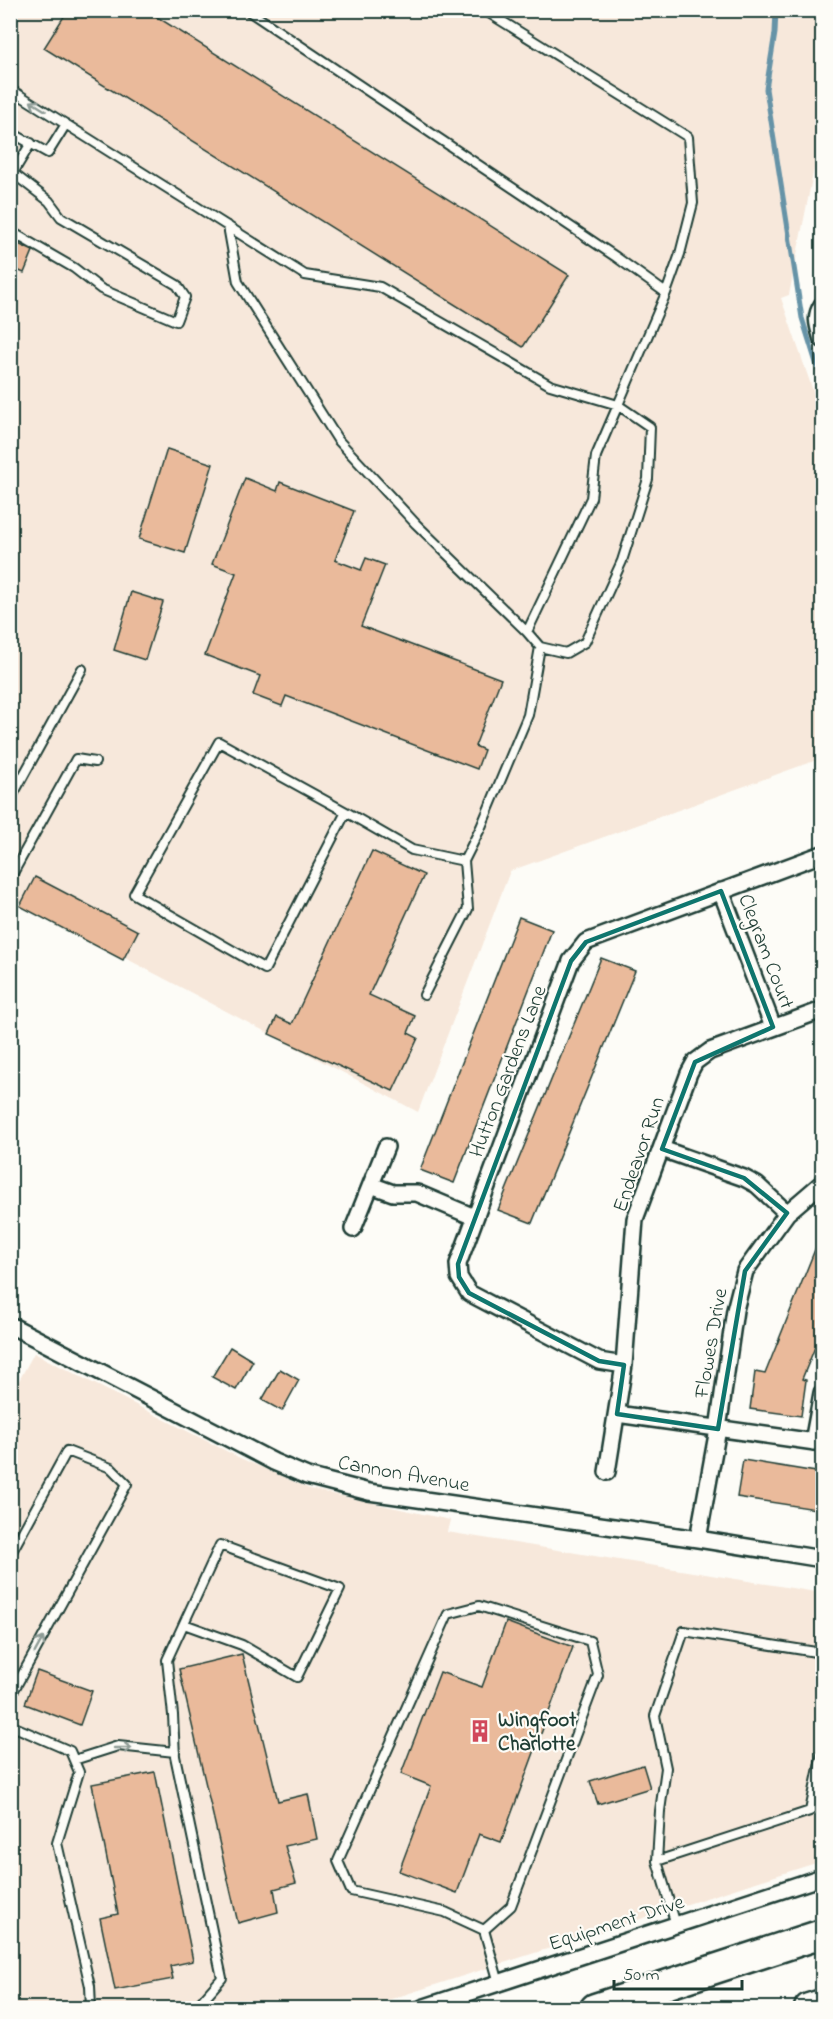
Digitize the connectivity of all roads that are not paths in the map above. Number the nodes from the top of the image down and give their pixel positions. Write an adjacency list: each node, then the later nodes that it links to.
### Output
1 (247, 10): 10 (lane)
2 (484, 10): 10 (lane)
3 (10, 88): 4 (lane, one-way to 3)
4 (66, 124): 6 (lane); 8 (lane)
5 (10, 132): 6 (lane)
6 (31, 143): 7 (lane)
7 (12, 174): 9 (lane)
8 (228, 226): 13 (lane); 14 (lane)
9 (10, 231)
10 (666, 293): 13 (lane)
11 (820, 308): 12 (street)
12 (822, 339)
13 (618, 405): 14 (lane); 15 (lane)
14 (527, 632): 15 (lane)
15 (540, 647): 21 (lane)
16 (82, 669): 18 (lane)
17 (94, 762): 22 (lane)
18 (10, 800)
19 (346, 812): 19 (lane); 21 (lane)
20 (822, 854): 23 (street, Hutton Gardens Lane)
21 (464, 861): 24 (lane)
22 (10, 874)
23 (721, 891): 26 (street, Clegram Court); 32 (street, Hutton Gardens Lane)
24 (424, 995)
25 (822, 1010): 26 (street, Endeavor Run)
26 (773, 1027): 28 (street, Endeavor Run)
27 (386, 1147): 30 (street)
28 (662, 1149): 31 (street); 35 (street, Endeavor Run)
29 (822, 1183): 31 (street, Flowes Drive)
30 (371, 1185): 32 (street); 33 (street)
31 (787, 1213): 38 (street, Flowes Drive)
32 (474, 1217): 35 (street, Hutton Gardens Lane)
33 (353, 1229)
34 (10, 1325): 41 (street, Cannon Avenue)
35 (624, 1365): 37 (street, Endeavor Run)
36 (822, 1393): 39 (street)
37 (617, 1414): 38 (street); 40 (street, Endeavor Run)
38 (718, 1429): 39 (street); 41 (street, Flowes Drive)
39 (818, 1442)
40 (607, 1472)
41 (698, 1539): 43 (street, Cannon Avenue)
42 (10, 1555): 46 (lane, one-way to 42)
43 (822, 1559)
44 (184, 1624): 44 (lane); 48 (lane)
45 (822, 1653): 51 (lane)
46 (10, 1696)
47 (10, 1725): 50 (lane)
48 (175, 1752): 50 (lane, one-way to 48); 59 (lane)
49 (822, 1753): 51 (lane)
50 (74, 1760): 58 (lane)
51 (657, 1861): 53 (lane)
52 (822, 1877): 53 (street, Equipment Drive)
53 (676, 1925): 56 (street, Equipment Drive)
54 (484, 1930): 54 (lane); 56 (lane)
55 (822, 1934): 61 (highway)
56 (499, 1983): 60 (street, Equipment Drive)
57 (822, 2004): 62 (highway)
58 (91, 2008)
59 (180, 2008)
60 (422, 2008)
61 (595, 2008)
62 (809, 2008)

